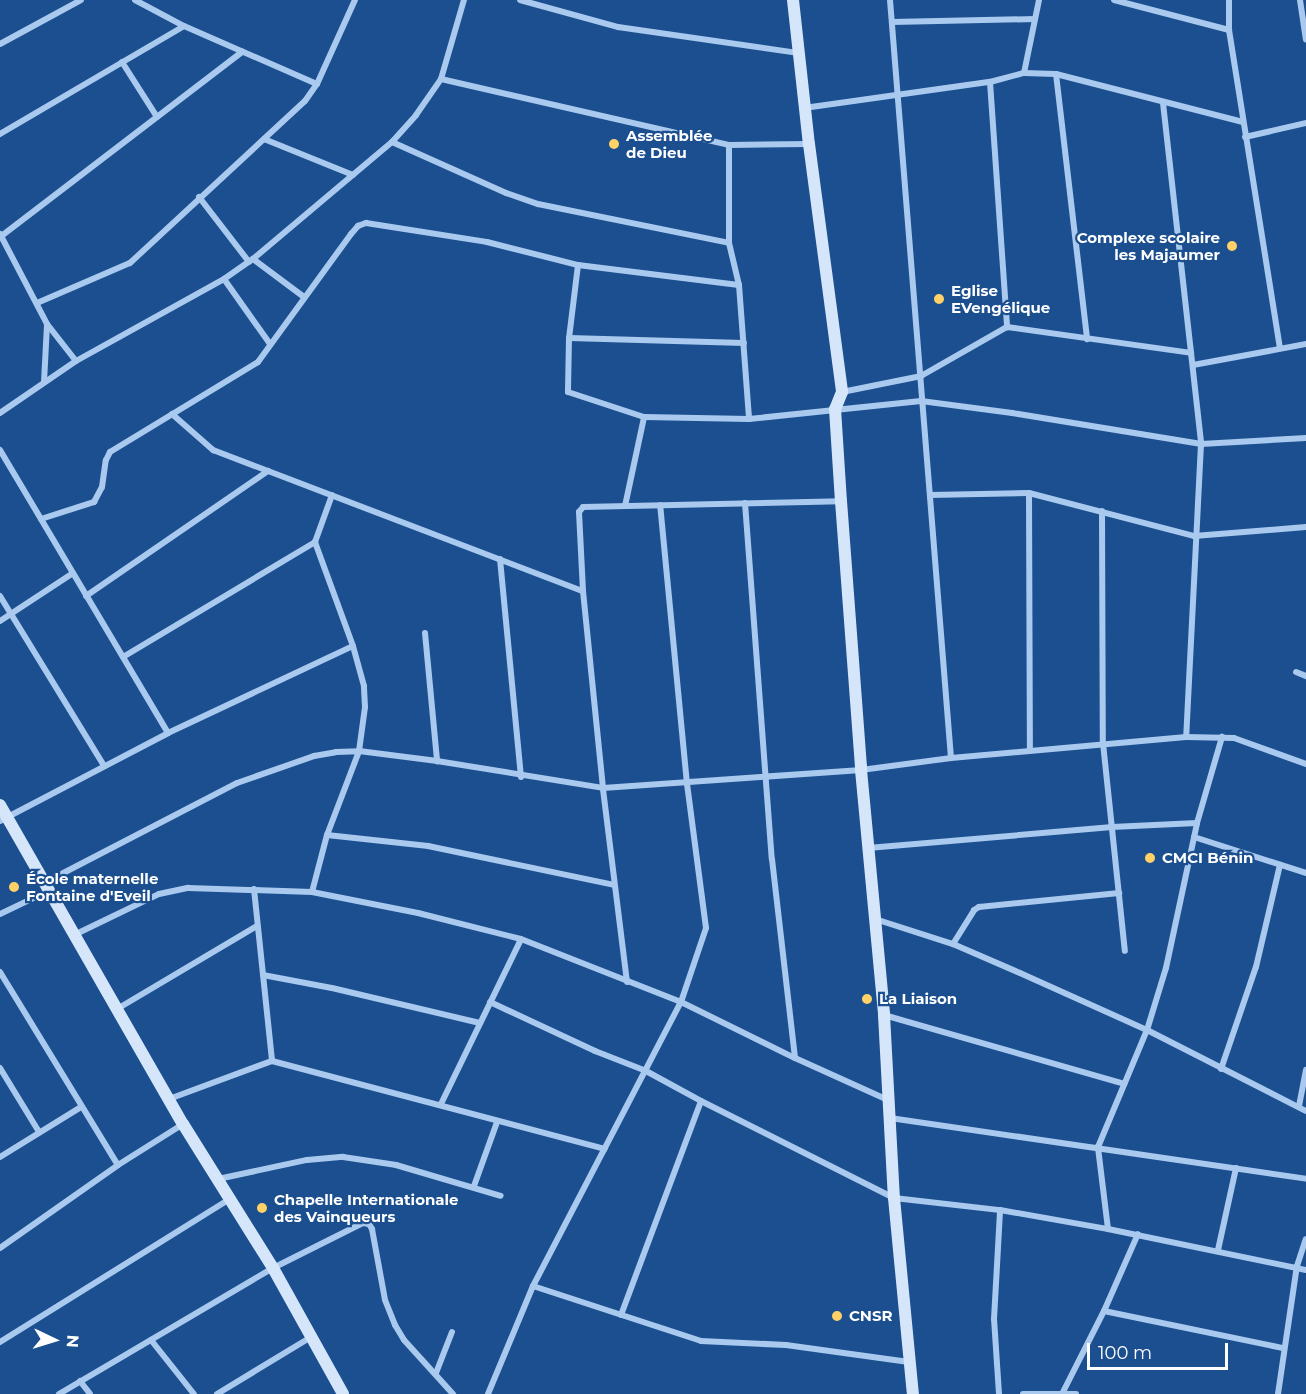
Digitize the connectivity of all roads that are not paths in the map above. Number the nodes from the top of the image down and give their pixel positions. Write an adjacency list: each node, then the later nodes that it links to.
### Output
1 (81, 0): 17 (street)
2 (135, 0): 14 (street)
3 (355, 0): 25 (street)
4 (464, 0): 23 (street)
5 (520, 0): 19 (street)
6 (794, 0): 19 (main road)
7 (890, 0): 13 (street)
8 (1039, 0): 12 (street)
9 (1114, 0): 15 (street)
10 (1229, 0): 15 (street)
11 (1300, 0): 16 (street)
12 (1035, 19): 13 (street); 21 (street)
13 (892, 22): 26 (street)
14 (184, 26): 18 (street); 20 (street)
15 (1229, 30): 30 (street)
16 (1306, 40)
17 (0, 44)
18 (242, 51): 25 (street); 29 (street)
19 (799, 53): 28 (main road)
20 (122, 62): 29 (street); 32 (street)
21 (1024, 74): 22 (street); 24 (street)
22 (1056, 74): 27 (street); 51 (street)
23 (441, 78): 35 (street); 37 (street)
24 (990, 82): 26 (street); 49 (street)
25 (317, 84): 34 (street)
26 (899, 93): 28 (street); 59 (street)
27 (1163, 103): 30 (street); 56 (street)
28 (804, 108): 36 (main road)
29 (157, 117): 40 (street)
30 (1243, 122): 33 (street)
31 (1306, 123): 33 (street)
32 (0, 134)
33 (1245, 137): 55 (street)
34 (264, 139): 38 (street); 39 (street)
35 (392, 142): 38 (street); 41 (street)
36 (808, 144): 37 (street); 61 (main road)
37 (729, 145): 41 (street)
38 (353, 175): 42 (street)
39 (199, 197): 42 (street); 47 (street)
40 (0, 235): 47 (street)
41 (729, 243): 45 (street)
42 (251, 261): 44 (street); 46 (street)
43 (578, 265): 45 (street); 46 (street); 50 (street)
44 (224, 279): 53 (street); 57 (street)
45 (740, 285): 52 (street)
46 (304, 297): 53 (street)
47 (37, 303): 48 (street)
48 (47, 324): 57 (street); 60 (street)
49 (1007, 327): 51 (street); 59 (street)
50 (569, 338): 52 (street); 66 (street)
51 (1087, 339): 56 (street)
52 (744, 343): 67 (street)
53 (270, 344): 65 (street)
54 (1306, 344): 55 (street)
55 (1280, 348): 58 (street)
56 (1191, 353): 58 (street)
57 (76, 361): 60 (street)
58 (1193, 364): 69 (street)
59 (921, 376): 61 (street); 62 (street)
60 (44, 382): 64 (street)
61 (842, 392): 63 (main road)
62 (921, 401): 63 (street); 69 (street); 74 (street)
63 (835, 409): 67 (street); 75 (main road)
64 (0, 413)
65 (172, 414): 71 (street); 80 (street)
66 (644, 417): 67 (street); 78 (street)
67 (749, 419)
68 (1306, 438): 69 (street)
69 (1201, 444): 82 (street)
70 (0, 450): 80 (street)
71 (268, 471): 73 (street); 88 (street)
72 (1029, 494): 74 (street); 79 (street); 100 (street)
73 (332, 495): 83 (street); 84 (street)
74 (930, 495): 102 (street)
75 (841, 501): 76 (street); 106 (main road)
76 (745, 503): 77 (street); 108 (street)
77 (660, 505): 78 (street); 109 (street)
78 (625, 506): 86 (street)
79 (1102, 511): 82 (street); 99 (street)
80 (41, 519): 85 (street)
81 (1306, 527): 82 (street)
82 (1194, 536): 98 (street)
83 (315, 542): 92 (street); 93 (street)
84 (500, 559): 86 (street); 107 (street)
85 (73, 573): 88 (street); 89 (street)
86 (583, 591): 110 (street)
87 (0, 596): 89 (street)
88 (86, 596): 93 (street)
89 (11, 614): 90 (street); 105 (street)
90 (0, 621)
91 (425, 633): 103 (street)
92 (353, 646): 96 (street); 101 (street)
93 (123, 657): 96 (street)
94 (1296, 672): 95 (street)
95 (1306, 676)
96 (168, 733): 105 (street)
97 (1222, 736): 98 (street); 104 (street); 113 (street)
98 (1186, 737): 99 (street)
99 (1103, 743): 100 (street); 114 (street)
100 (1030, 750): 102 (street)
101 (359, 751): 103 (street); 115 (street); 121 (street)
102 (951, 758): 106 (street)
103 (437, 761): 107 (street)
104 (1306, 764)
105 (104, 766): 112 (street)
106 (861, 770): 108 (street); 117 (main road)
107 (521, 777): 110 (street)
108 (767, 779): 109 (street); 141 (street)
109 (687, 784): 110 (street); 136 (street)
110 (603, 788): 120 (street)
111 (0, 805): 112 (main road)
112 (4, 819): 121 (main road)
113 (1197, 823): 114 (street); 116 (street)
114 (1112, 827): 117 (street); 124 (street)
115 (327, 835): 120 (street); 123 (street)
116 (1194, 837): 118 (street); 140 (street)
117 (868, 848): 126 (main road)
118 (1280, 865): 119 (street); 144 (street)
119 (1306, 873)
120 (614, 885): 134 (street)
121 (46, 887): 125 (street); 128 (main road)
122 (254, 889): 123 (street); 127 (street); 128 (street)
123 (312, 892): 129 (street)
124 (1119, 893): 130 (street); 131 (street)
125 (0, 914)
126 (875, 919): 130 (street); 138 (main road)
127 (257, 926): 133 (street); 137 (street)
128 (74, 935): 137 (main road)
129 (521, 939): 134 (street); 135 (street)
130 (953, 944): 140 (street)
131 (1125, 951)
132 (0, 972): 153 (street)
133 (263, 975): 139 (street); 142 (street)
134 (627, 982): 136 (street)
135 (490, 1002): 139 (street); 146 (street)
136 (681, 1002): 141 (street); 146 (street)
137 (117, 1008): 148 (main road)
138 (884, 1015): 147 (street); 149 (main road)
139 (480, 1023): 151 (street)
140 (1147, 1030): 144 (street); 147 (street)
141 (795, 1058): 149 (street)
142 (272, 1062): 148 (street); 151 (street)
143 (0, 1068): 158 (street)
144 (1221, 1069): 152 (street)
145 (1306, 1070): 152 (street)
146 (646, 1071): 150 (street); 160 (street)
147 (1124, 1084): 159 (street)
148 (169, 1100): 157 (main road)
149 (888, 1100): 155 (main road)
150 (701, 1101): 169 (street); 181 (street)
151 (441, 1104): 156 (street)
152 (1299, 1106): 154 (street)
153 (81, 1107): 158 (street); 162 (street)
154 (1306, 1111)
155 (890, 1118): 159 (street); 169 (main road)
156 (497, 1122): 160 (street); 166 (street)
157 (183, 1124): 162 (street); 164 (main road)
158 (39, 1132): 161 (street)
159 (1098, 1147): 163 (street); 171 (street)
160 (605, 1149): 179 (street)
161 (0, 1157)
162 (118, 1165): 174 (street)
163 (1236, 1168): 165 (street); 175 (street)
164 (218, 1179): 166 (street); 168 (main road)
165 (1306, 1179)
166 (474, 1186): 167 (street)
167 (501, 1196)
168 (230, 1198): 177 (main road); 185 (street)
169 (894, 1198): 170 (street); 187 (main road)
170 (1000, 1210): 171 (street); 199 (street)
171 (1108, 1228): 172 (street)
172 (1138, 1234): 175 (street); 180 (street)
173 (1306, 1239): 176 (street)
174 (0, 1248)
175 (1218, 1250): 176 (street)
176 (1297, 1266): 178 (street); 186 (street)
177 (273, 1268): 183 (main road); 184 (street); 188 (street)
178 (1306, 1270)
179 (533, 1286): 181 (street); 197 (street)
180 (1104, 1311): 186 (street); 190 (street)
181 (621, 1315): 187 (street)
182 (452, 1332): 188 (street)
183 (312, 1337): 194 (street); 195 (main road)
184 (150, 1340): 189 (street); 193 (street)
185 (0, 1342)
186 (1283, 1348): 202 (street)
187 (910, 1362): 198 (main road)
188 (436, 1373): 196 (street)
189 (80, 1381): 191 (street); 192 (street)
190 (1063, 1392): 200 (street); 201 (street)
191 (59, 1394)
192 (90, 1394)
193 (194, 1394)
194 (217, 1394)
195 (343, 1394)
196 (453, 1394)
197 (488, 1394)
198 (913, 1394)
199 (999, 1394)
200 (1023, 1394)
201 (1076, 1394)
202 (1278, 1394)

